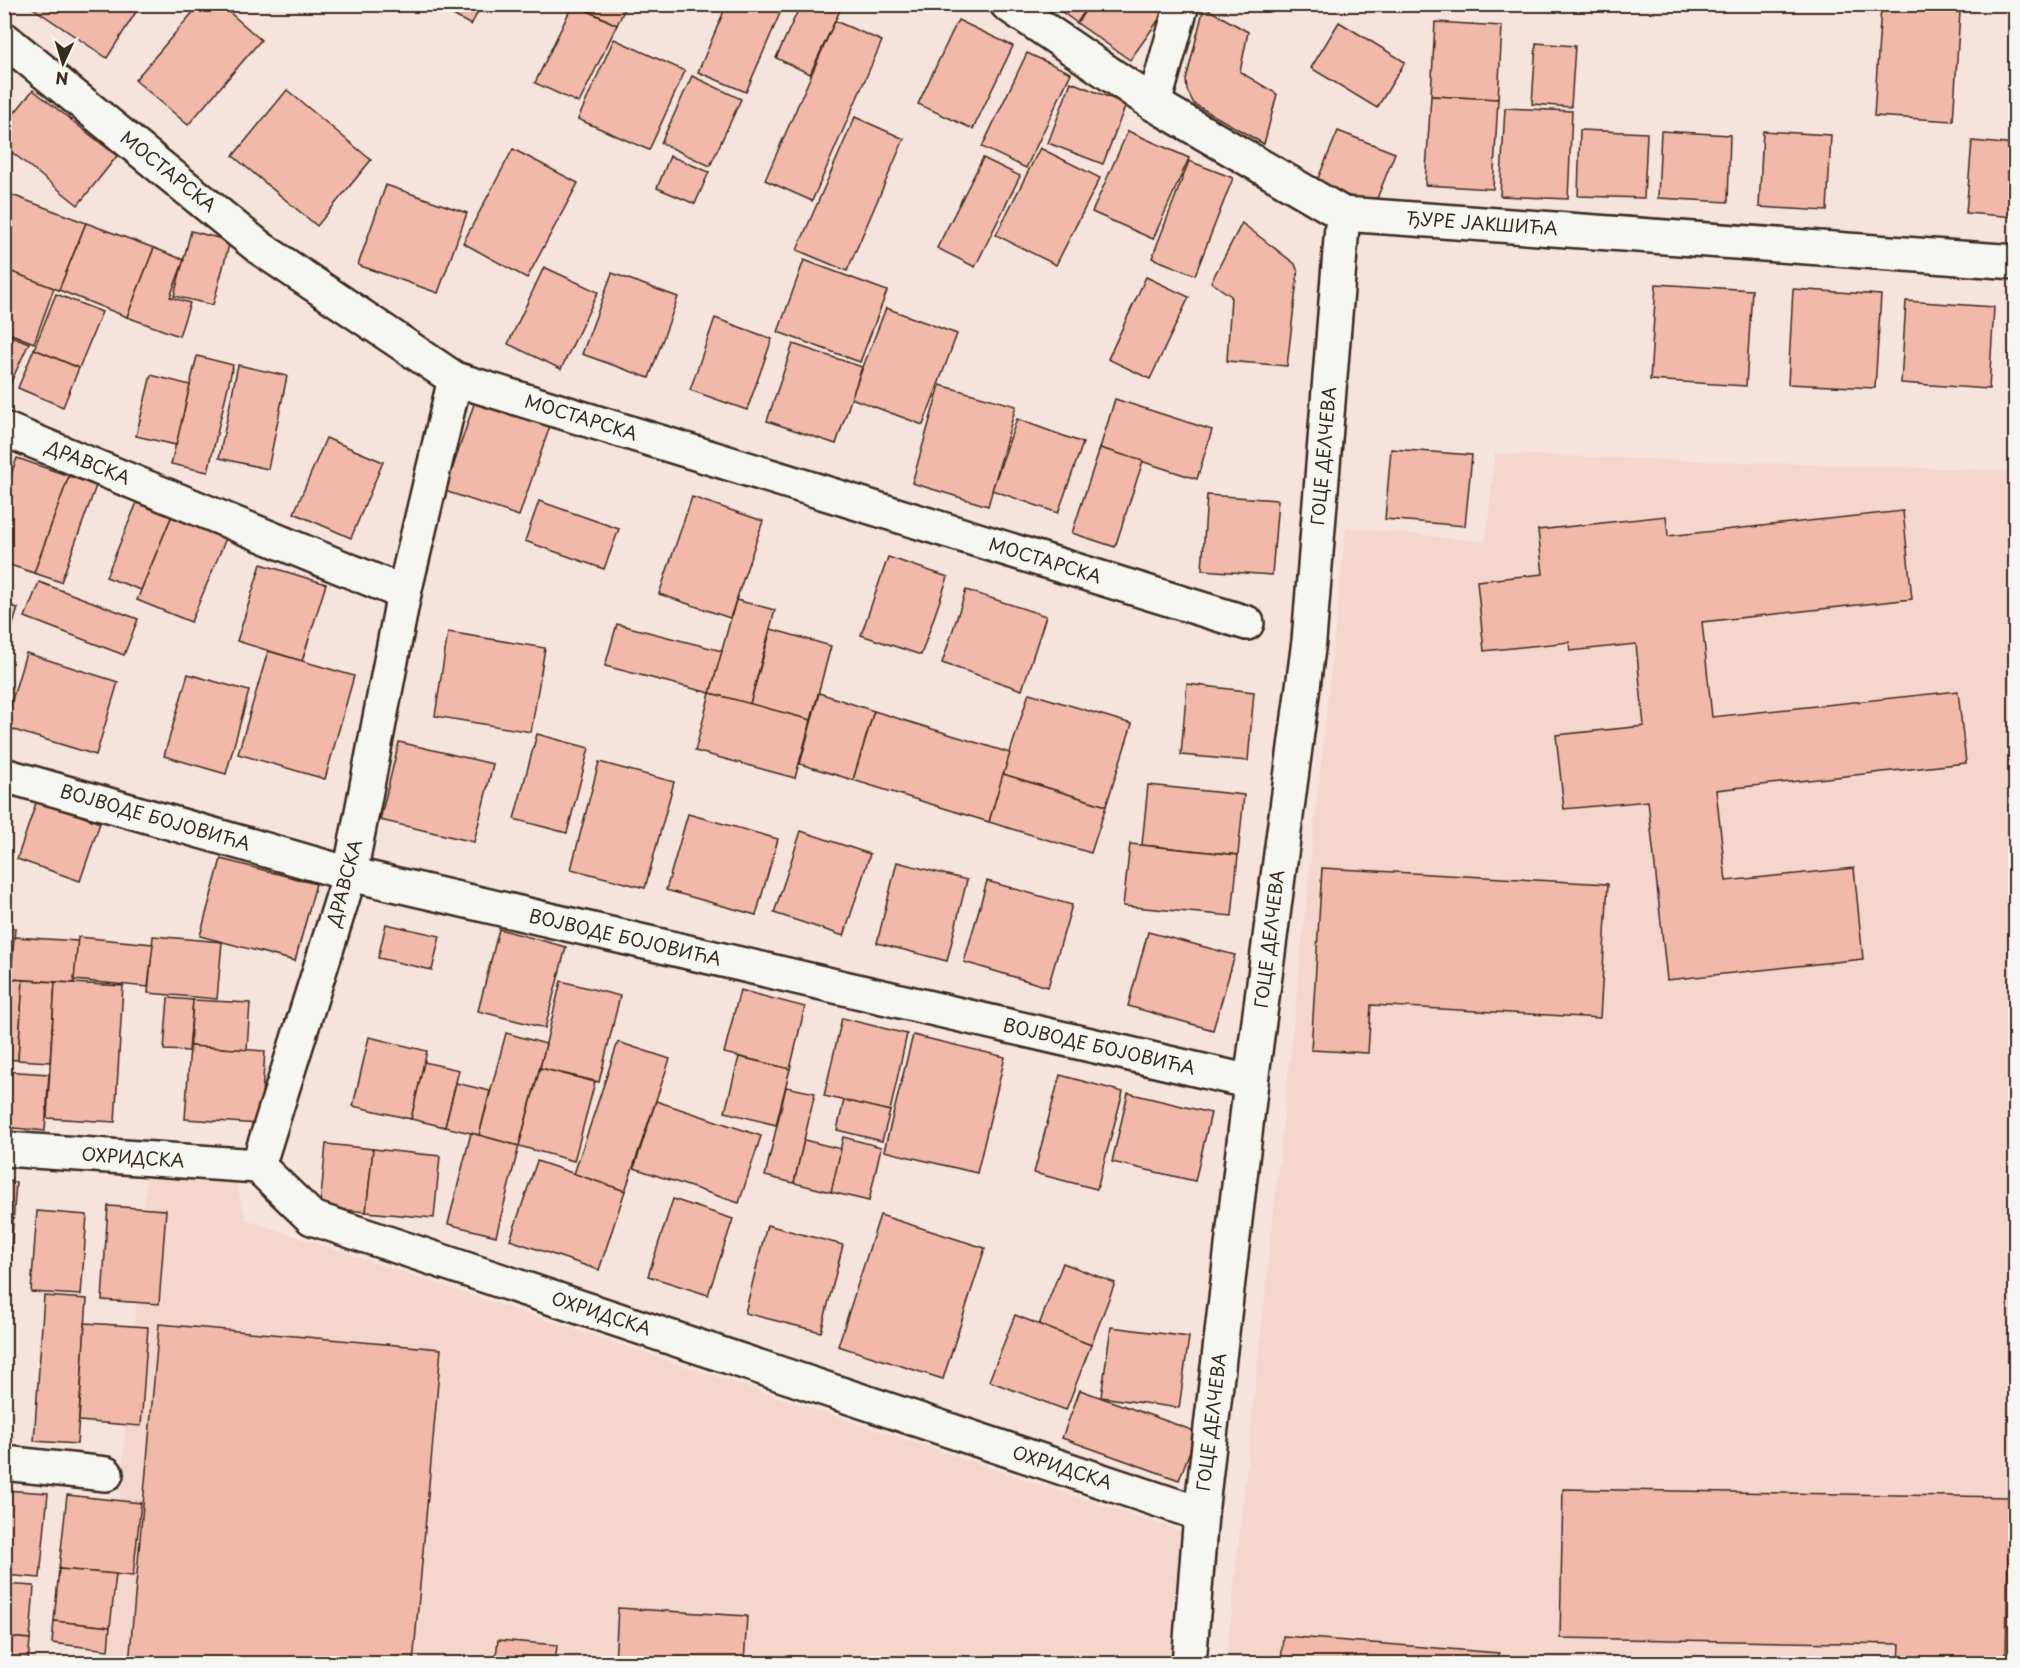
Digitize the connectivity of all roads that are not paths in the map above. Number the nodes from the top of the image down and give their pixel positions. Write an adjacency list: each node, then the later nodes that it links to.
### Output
1 (1007, 4): 4 (street, ЂУРЕ ЈАКШИЋА)
2 (1182, 4): 4 (street)
3 (4, 39): 7 (street, МОСТАРСКА)
4 (1154, 104): 5 (street, ЂУРЕ ЈАКШИЋА)
5 (1343, 214): 6 (street, ЂУРЕ ЈАКШИЋА); 13 (street, ГОЦЕ ДЕЛЧЕВА)
6 (2016, 262)
7 (455, 379): 9 (street, ДРАВСКА); 10 (street, МОСТАРСКА)
8 (4, 429): 9 (street, ДРАВСКА)
9 (405, 593): 12 (street, ДРАВСКА)
10 (1247, 623)
11 (4, 775): 12 (street, ВОЈВОДЕ БОЈОВИЋА)
12 (350, 874): 13 (street, ВОЈВОДЕ БОЈОВИЋА); 15 (street, ДРАВСКА)
13 (1251, 1082): 18 (street, ГОЦЕ ДЕЛЧЕВА)
14 (4, 1149): 15 (street, ОХРИДСКА)
15 (258, 1166): 18 (street, ОХРИДСКА)
16 (4, 1463): 17 (street)
17 (106, 1474)
18 (1202, 1514): 19 (street, ГОЦЕ ДЕЛЧЕВА)
19 (1189, 1664)

